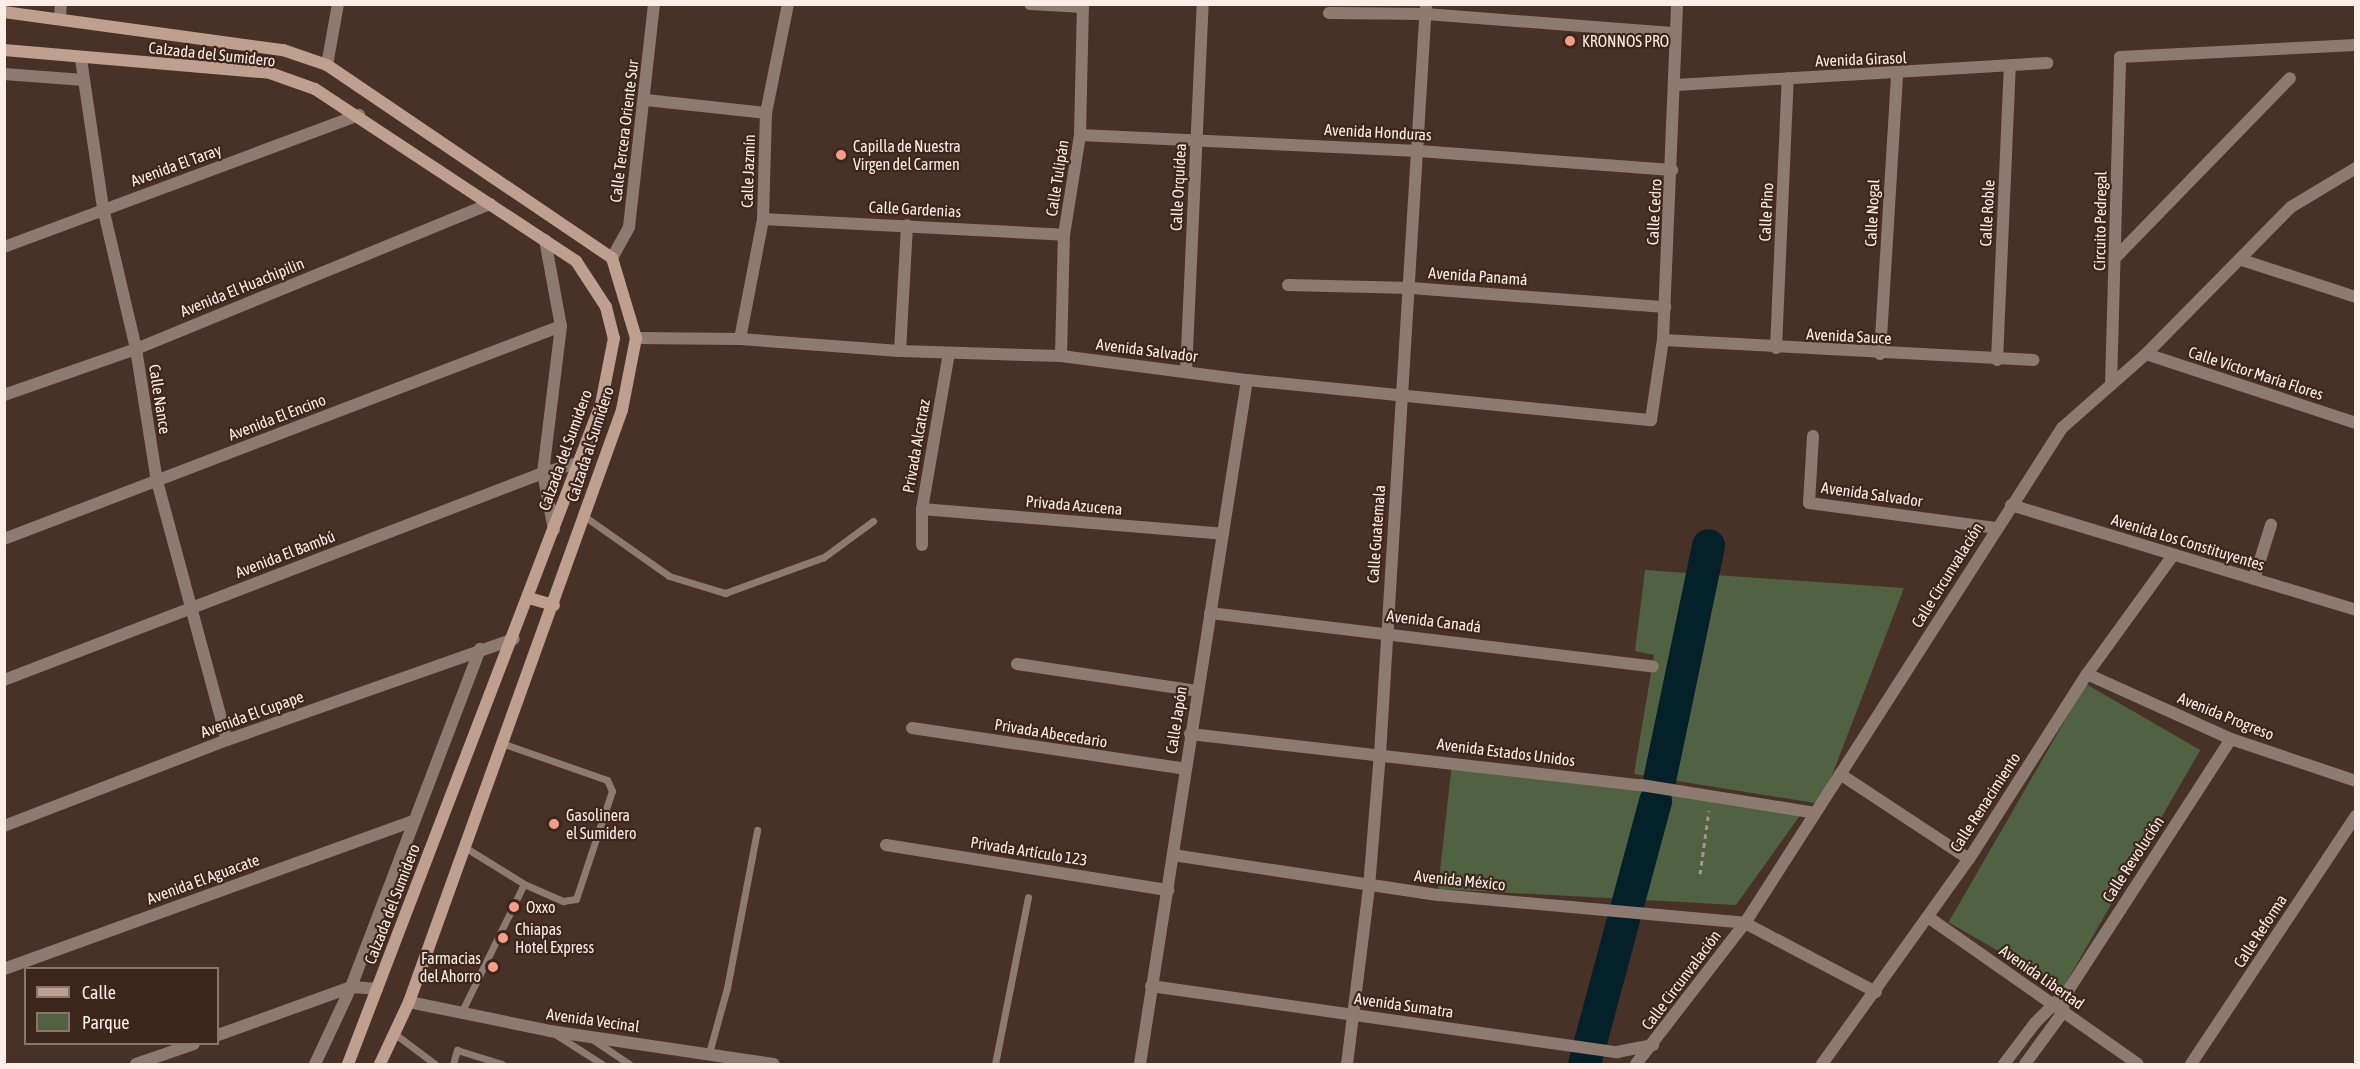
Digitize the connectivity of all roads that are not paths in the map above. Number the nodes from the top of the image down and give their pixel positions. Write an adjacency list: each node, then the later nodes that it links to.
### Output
1 (338, 4): 17 (street)
2 (654, 4): 25 (street, Calle Tercera Oriente Sur)
3 (788, 4): 26 (street, Calle Jazmín)
4 (1030, 4): 7 (street)
5 (1203, 4): 29 (street, Calle Orquídea)
6 (1677, 4): 12 (street, Calle Cedro)
7 (1083, 6): 28 (street, Calle Tulipán)
8 (1426, 9): 11 (street); 12 (street); 30 (street, Calle Guatemala)
9 (61, 11): 10 (main road); 17 (main road)
10 (4, 12)
11 (1329, 13)
12 (1675, 33): 24 (street, Calle Cedro)
13 (2355, 45): 40 (street, Circuito Pedregal)
14 (4, 50): 15 (main road, Calzada del Sumidero)
15 (81, 59): 23 (street, Calle Nance); 27 (main road, Calzada del Sumidero)
16 (2047, 63): 18 (street, Avenida Girasol)
17 (327, 65): 41 (main road)
18 (2010, 67): 20 (street, Avenida Girasol); 58 (street, Calle Roble)
19 (4, 74): 23 (street)
20 (1897, 75): 21 (street, Avenida Girasol); 55 (street, Calle Nogal)
21 (1788, 78): 24 (street, Avenida Girasol); 51 (street, Calle Pino)
22 (2290, 78): 40 (street)
23 (84, 80): 34 (street, Calle Nance)
24 (1676, 85): 31 (street, Calle Cedro)
25 (646, 100): 26 (street); 41 (street, Calle Tercera Oriente Sur)
26 (766, 113): 35 (street, Calle Jazmín)
27 (359, 115): 33 (main road, Calzada del Sumidero); 34 (street, Avenida El Taray)
28 (1080, 135): 29 (street, Avenida Honduras); 37 (street, Calle Tulipán)
29 (1197, 139): 30 (street, Avenida Honduras); 60 (street, Calle Orquídea)
30 (1419, 151): 31 (street, Avenida Honduras); 44 (street, Calle Guatemala)
31 (1672, 170): 46 (street, Calle Cedro)
32 (2353, 171): 42 (street, Calle Circunvalación)
33 (490, 204): 38 (main road, Calzada del Sumidero); 52 (street, Avenida El Huachipilin)
34 (104, 208): 39 (street, Avenida El Taray); 52 (street, Calle Nance)
35 (763, 219): 36 (street, Calle Gardenias); 49 (street, Calle Jazmín)
36 (907, 225): 37 (street, Calle Gardenias); 53 (street)
37 (1064, 235): 57 (street, Calle Tulipán)
38 (545, 240): 47 (street); 68 (main road, Calzada del Sumidero)
39 (4, 247)
40 (2116, 256): 62 (street, Circuito Pedregal)
41 (612, 258): 48 (main road, Calzada al Sumidero)
42 (2242, 260): 45 (street); 56 (street, Calle Circunvalación)
43 (1288, 285): 44 (street, Avenida Panamá)
44 (1411, 288): 46 (street, Avenida Panamá); 64 (street, Calle Guatemala)
45 (2355, 297)
46 (1665, 307): 50 (street, Calle Cedro)
47 (561, 326): 69 (street); 70 (street, Avenida El Encino)
48 (636, 338): 49 (street, Avenida Salvador); 73 (main road, Calzada al Sumidero)
49 (740, 339): 53 (street, Avenida Salvador)
50 (1664, 340): 51 (street, Avenida Sauce); 65 (street, Calle Cedro)
51 (1776, 348): 55 (street, Avenida Sauce)
52 (136, 349): 63 (street, Avenida El Huachipilin); 70 (street, Calle Nance)
53 (900, 351): 54 (street, Avenida Salvador)
54 (949, 353): 57 (street, Avenida Salvador); 72 (street, Privada Alcatraz)
55 (1880, 354): 58 (street, Avenida Sauce)
56 (2146, 354): 62 (street, Calle Circunvalación); 66 (street, Calle Víctor María Flores)
57 (1061, 356): 60 (street, Avenida Salvador)
58 (1997, 360): 59 (street, Avenida Sauce)
59 (2033, 360)
60 (1186, 372): 61 (street, Avenida Salvador)
61 (1248, 380): 64 (street, Avenida Salvador); 78 (street, Calle Japón)
62 (2111, 385): 71 (street, Calle Circunvalación)
63 (4, 395)
64 (1403, 395): 65 (street, Avenida Salvador); 88 (street, Calle Guatemala)
65 (1652, 420)
66 (2355, 423)
67 (1813, 436): 76 (street, Avenida Salvador)
68 (579, 463): 69 (street, Avenida El Bambú); 77 (main road, Calzada del Sumidero)
69 (543, 473): 77 (street); 85 (street, Avenida El Bambú)
70 (157, 481): 79 (street, Avenida El Encino); 85 (street, Calle Nance)
71 (2011, 505): 76 (street, Calle Circunvalación); 81 (street, Avenida Los Constituyentes)
72 (922, 509): 78 (street, Privada Azucena); 80 (street, Privada Alcatraz)
73 (584, 516): 74 (lane); 84 (main road, Calzada al Sumidero)
74 (873, 521)
75 (2271, 525): 82 (street)
76 (1996, 528): 103 (street, Calle Circunvalación)
77 (554, 530): 83 (main road, Calzada del Sumidero)
78 (1223, 534): 87 (street, Calle Japón)
79 (4, 539)
80 (922, 544)
81 (2173, 555): 82 (street, Avenida Los Constituyentes); 93 (street, Calle Renacimiento)
82 (2254, 579): 86 (street, Avenida Los Constituyentes)
83 (530, 598): 84 (main road); 89 (main road, Calzada del Sumidero)
84 (554, 605): 100 (main road, Calzada al Sumidero)
85 (194, 606): 94 (street, Avenida El Bambú); 99 (street, Calle Nance)
86 (2355, 610)
87 (1210, 613): 88 (street, Avenida Canadá); 95 (street, Calle Japón)
88 (1385, 632): 92 (street, Avenida Canadá); 101 (street, Calle Guatemala)
89 (514, 639): 90 (street, Avenida El Cupape); 123 (main road, Calzada del Sumidero)
90 (480, 648): 99 (street, Avenida El Cupape); 107 (street)
91 (1017, 664): 95 (street)
92 (1653, 667)
93 (2087, 674): 98 (street, Avenida Progreso); 113 (street, Calle Renacimiento)
94 (4, 680)
95 (1197, 691): 97 (street, Calle Japón)
96 (912, 728): 102 (street, Privada Abecedario)
97 (1190, 734): 101 (street, Avenida Estados Unidos); 102 (street, Calle Japón)
98 (2231, 739): 104 (street, Avenida Progreso); 125 (street, Calle Revolución)
99 (227, 740): 108 (street, Avenida El Cupape)
100 (504, 744): 111 (main road, Calzada al Sumidero); 114 (lane)
101 (1380, 754): 105 (street, Avenida Estados Unidos); 115 (street, Calle Guatemala)
102 (1185, 769): 112 (street, Calle Japón)
103 (1840, 774): 105 (street, Calle Circunvalación); 113 (street)
104 (2355, 781)
105 (1815, 813): 119 (street, Calle Circunvalación)
106 (2355, 816): 157 (street, Calle Reforma)
107 (412, 821): 120 (street, Avenida El Aguacate); 122 (street)
108 (4, 826)
109 (757, 830): 137 (lane)
110 (886, 845): 116 (street, Privada Artículo 123)
111 (466, 848): 114 (lane); 126 (main road, Calzada al Sumidero)
112 (1173, 855): 115 (street, Avenida México); 116 (street, Calle Japón)
113 (1969, 859): 118 (street, Calle Renacimiento)
114 (524, 884): 128 (lane)
115 (1369, 886): 119 (street, Avenida México); 130 (street, Calle Guatemala)
116 (1168, 890): 121 (street, Calle Japón)
117 (1028, 897): 149 (lane)
118 (1928, 918): 124 (street, Calle Renacimiento); 127 (street, Avenida Libertad)
119 (1745, 923): 124 (street); 136 (street, Calle Circunvalación)
120 (4, 969)
121 (1150, 986): 130 (street, Avenida Sumatra); 150 (street, Calle Japón)
122 (351, 987): 123 (street); 133 (street); 140 (street)
123 (377, 989): 141 (main road, Calzada del Sumidero)
124 (1876, 992): 153 (street, Calle Renacimiento)
125 (2064, 997): 127 (street, Calle Revolución); 129 (street, Calle Revolución)
126 (409, 1002): 128 (street, Avenida Vecinal); 132 (main road, Calzada al Sumidero)
127 (2051, 1004): 129 (street, Avenida Libertad); 154 (street, Calle Revolución)
128 (462, 1011): 131 (street, Avenida Vecinal)
129 (2063, 1012): 155 (street); 156 (street, Avenida Libertad)
130 (1353, 1014): 136 (street, Avenida Sumatra); 151 (street, Calle Guatemala)
131 (550, 1032): 134 (street, Avenida Vecinal); 146 (lane)
132 (395, 1034): 142 (main road, Calzada al Sumidero); 143 (lane)
133 (219, 1035)
134 (587, 1036): 137 (street, Avenida Vecinal); 147 (lane)
135 (191, 1045): 139 (street)
136 (1653, 1045): 152 (street, Calle Circunvalación)
137 (709, 1053): 138 (street, Avenida Vecinal)
138 (751, 1062): 148 (street, Avenida Vecinal)
139 (136, 1065)
140 (315, 1065)
141 (348, 1065)
142 (380, 1065)
143 (435, 1065)
144 (453, 1065): 145 (lane)
145 (502, 1065)
146 (603, 1065)
147 (629, 1065)
148 (774, 1065)
149 (996, 1065)
150 (1140, 1065)
151 (1347, 1065)
152 (1636, 1065)
153 (1822, 1065)
154 (2004, 1065)
155 (2025, 1065)
156 (2138, 1065)
157 (2191, 1065)

